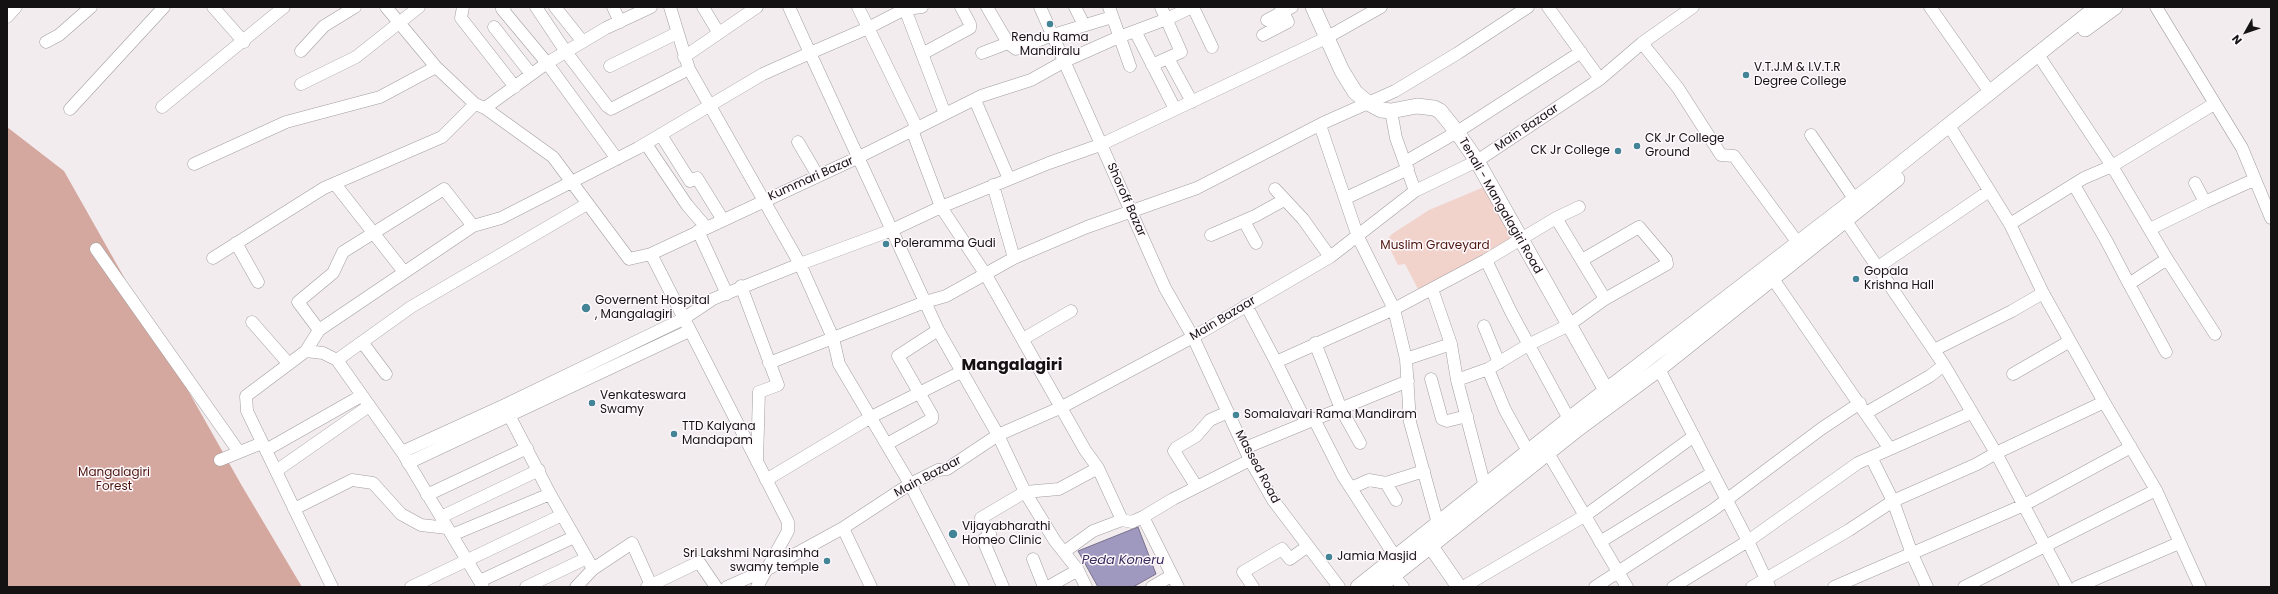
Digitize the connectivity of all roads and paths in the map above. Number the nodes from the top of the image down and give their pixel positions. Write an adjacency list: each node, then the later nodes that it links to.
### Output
1 (16, 7): 40 (street)
2 (91, 7): 55 (street)
3 (164, 7): 89 (street)
4 (213, 7): 56 (street)
5 (284, 7): 56 (street)
6 (355, 7): 61 (street)
7 (386, 7): 43 (street)
8 (419, 7): 43 (street)
9 (463, 7): 80 (street)
10 (505, 7): 71 (street)
11 (536, 7): 62 (street)
12 (555, 7): 57 (street)
13 (613, 7): 44 (street)
14 (651, 7): 44 (street)
15 (670, 7): 50 (street)
16 (703, 7): 49 (street)
17 (757, 7): 49 (street)
18 (789, 7): 63 (street)
19 (858, 7): 47 (street)
20 (961, 7): 66 (street)
21 (987, 7): 58 (street)
22 (1040, 7): 51 (street, Shoroff Bazar)
23 (1075, 7): 45 (street)
24 (1161, 7): 41 (street)
25 (1192, 7): 41 (street, Kummari Bazar); 60 (street)
26 (1313, 7): 54 (main road, Tenali - Mangalagiri Road)
27 (1381, 7): 54 (street)
28 (1528, 7): 84 (street)
29 (1548, 7): 64 (street)
30 (1701, 7): 38 (street, Main Bazaar)
31 (1930, 7): 81 (street)
32 (2097, 7): 68 (main road)
33 (2115, 7): 68 (main road)
34 (2156, 7): 85 (street)
35 (919, 8): 37 (street)
36 (1285, 8): 42 (street); 52 (street)
37 (905, 9): 47 (street); 66 (street)
38 (1688, 10): 59 (street, Main Bazaar)
39 (1110, 12): 45 (street); 53 (street)
40 (7, 17)
41 (1167, 19): 48 (street, Kummari Bazar); 69 (street)
42 (1267, 20)
43 (398, 22): 75 (street); 79 (street)
44 (620, 22): 57 (street)
45 (1084, 24): 51 (street)
46 (494, 28): 77 (street)
47 (868, 28): 63 (street); 94 (street)
48 (1135, 31): 53 (street, Kummari Bazar); 74 (street)
49 (718, 32): 67 (street)
50 (677, 34): 67 (street); 72 (street)
51 (1053, 35): 58 (street); 70 (street, Shoroff Bazar)
52 (1263, 35)
53 (1119, 37): 70 (street, Kummari Bazar); 73 (street)
54 (1326, 38): 83 (street); 84 (main road, Tenali - Mangalagiri Road)
55 (46, 42)
56 (244, 42): 87 (street)
57 (583, 42): 62 (street)
58 (1008, 43): 65 (street)
59 (1642, 43): 78 (street, Main Bazaar); 144 (street)
60 (1212, 47)
61 (301, 51)
62 (566, 52): 71 (street); 76 (street)
63 (810, 52): 88 (street); 102 (street)
64 (1581, 52): 78 (street); 95 (street)
65 (982, 53)
66 (922, 54): 92 (street)
67 (684, 57): 76 (street)
68 (2040, 57): 81 (main road); 96 (main road); 107 (street)
69 (1168, 58): 74 (street); 83 (street)
70 (1065, 61): 82 (street, Kummari Bazar); 101 (street, Shoroff Bazar)
71 (547, 63): 77 (street); 103 (street)
72 (610, 66)
73 (1130, 66)
74 (1152, 66): 90 (street)
75 (436, 67): 86 (street); 105 (street)
76 (689, 69): 88 (street)
77 (531, 74): 80 (street)
78 (1600, 79): 104 (street, Main Bazaar)
79 (301, 84)
80 (514, 87): 86 (street)
81 (1989, 92): 124 (main road)
82 (975, 100): 92 (street, Kummari Bazar); 109 (street)
83 (1192, 102): 90 (street)
84 (1368, 103): 91 (main road, Tenali - Mangalagiri Road); 93 (street)
85 (2214, 104): 107 (street); 111 (street)
86 (480, 106): 110 (street); 113 (street)
87 (162, 107)
88 (710, 107): 98 (street); 121 (street)
89 (70, 109)
90 (1175, 109): 101 (street)
91 (1391, 111): 95 (main road, Tenali - Mangalagiri Road); 106 (street)
92 (945, 114): 94 (street, Kummari Bazar)
93 (1320, 125): 119 (street); 127 (street)
94 (914, 129): 102 (street, Kummari Bazar); 125 (street)
95 (1458, 132): 104 (main road, Tenali - Mangalagiri Road); 106 (street)
96 (1953, 132): 118 (street); 124 (main road)
97 (1811, 135): 124 (street)
98 (661, 136): 100 (street); 130 (street)
99 (798, 142): 108 (street)
100 (646, 144): 103 (street); 135 (street)
101 (1100, 145): 109 (street); 127 (street, Shoroff Bazar)
102 (859, 158): 108 (street, Kummari Bazar); 137 (street)
103 (617, 159): 110 (street)
104 (1477, 161): 117 (street, Main Bazaar); 141 (main road, Tenali - Mangalagiri Road)
105 (194, 164)
106 (1406, 165): 117 (street); 119 (street)
107 (2112, 166): 115 (street); 136 (street)
108 (818, 176): 121 (street, Kummari Bazar)
109 (1009, 179): 114 (street)
110 (571, 181): 123 (street); 134 (street)
111 (2256, 182): 122 (street); 129 (street)
112 (2195, 183): 122 (street)
113 (335, 184): 138 (street); 142 (street)
114 (994, 185): 125 (street); 149 (street)
115 (2074, 185): 133 (street); 159 (street)
116 (1275, 189): 120 (street)
117 (1415, 191): 140 (street, Main Bazaar)
118 (1989, 191): 133 (street); 154 (street)
119 (1346, 198): 140 (street)
120 (1284, 200): 132 (street); 147 (street)
121 (763, 201): 130 (street, Kummari Bazar); 153 (street)
122 (2204, 202): 136 (street)
123 (587, 204): 146 (street, Kummari Bazar); 181 (street)
124 (1858, 204): 131 (main road); 144 (main road)
125 (941, 207): 137 (street); 156 (street)
126 (1579, 207): 128 (street)
127 (1130, 212): 149 (street); 177 (street, Shoroff Bazar)
128 (1556, 218): 141 (street); 152 (street)
129 (2271, 218)
130 (723, 220): 135 (street, Kummari Bazar)
131 (1846, 220): 154 (street); 157 (main road)
132 (1244, 221): 139 (street); 143 (street)
133 (2010, 224): 162 (street)
134 (473, 226): 138 (street); 155 (street)
135 (702, 229): 146 (street, Kummari Bazar); 163 (street)
136 (2150, 229): 150 (street)
137 (892, 230): 153 (street); 165 (street)
138 (373, 233): 155 (street); 173 (street)
139 (1211, 235)
140 (1358, 237): 147 (street, Main Bazaar); 167 (street)
141 (1519, 239): 151 (street); 171 (main road, Tenali - Mangalagiri Road)
142 (236, 243): 148 (street); 158 (street)
143 (1256, 243)
144 (1798, 243): 206 (main road)
145 (96, 249): 228 (street)
146 (651, 254): 169 (street)
147 (1330, 257): 166 (street, Main Bazaar)
148 (213, 258)
149 (1014, 258): 156 (street)
150 (2167, 259): 159 (street); 176 (street)
151 (1486, 260): 161 (street); 184 (street)
152 (1582, 260): 164 (street); 164 (street)
153 (800, 264): 160 (street); 178 (street)
154 (1878, 267): 185 (street)
155 (404, 272): 173 (street)
156 (986, 275): 165 (street); 179 (street)
157 (1773, 279): 196 (main road); 210 (street)
158 (258, 282)
159 (2129, 284): 187 (street)
160 (741, 286): 163 (street); 192 (street)
161 (1432, 289): 167 (street); 183 (street)
162 (2043, 293): 180 (street); 185 (street)
163 (727, 294): 169 (street)
164 (1605, 298): 171 (street)
165 (925, 302): 174 (street); 178 (street)
166 (1246, 305): 177 (street, Main Bazaar); 190 (street)
167 (1394, 309): 182 (street); 188 (street)
168 (1071, 311): 179 (street)
169 (683, 319): 175 (street); 200 (street)
170 (252, 322): 191 (street)
171 (1569, 325): 184 (street); 206 (main road, Tenali - Mangalagiri Road)
172 (1484, 326): 193 (street)
173 (319, 330): 186 (street)
174 (938, 330): 197 (street); 204 (street)
175 (689, 331): 200 (street); 237 (street)
176 (2215, 334)
177 (1193, 337): 209 (street, Main Bazaar); 212 (street, Massed Road)
178 (833, 338): 192 (street); 216 (street)
179 (1023, 339): 209 (street)
180 (2070, 341): 199 (street); 207 (street)
181 (362, 342): 189 (street); 198 (street)
182 (1315, 344): 190 (street); 211 (street)
183 (1451, 344): 188 (street); 202 (street)
184 (1528, 345): 193 (street); 217 (street)
185 (1934, 350): 194 (street)
186 (306, 351): 189 (street); 191 (street)
187 (2166, 352)
188 (1406, 359): 203 (street)
189 (337, 360): 205 (street)
190 (1276, 362): 218 (street)
191 (288, 363): 223 (street)
192 (769, 363): 237 (street)
193 (1499, 363): 195 (street)
194 (1944, 365): 210 (street); 213 (street)
195 (1488, 369): 202 (street); 230 (street)
196 (1659, 369): 206 (main road); 220 (street)
197 (962, 372): 204 (street); 219 (street)
198 (386, 374)
199 (2013, 374)
200 (578, 376): 214 (street); 229 (street)
201 (1432, 379): 215 (street)
202 (1457, 380): 215 (street)
203 (1408, 381): 211 (street); 241 (street)
204 (920, 393): 216 (street); 222 (street)
205 (361, 396): 208 (street); 223 (street)
206 (1610, 397): 217 (main road); 231 (main road)
207 (2104, 402): 224 (street); 232 (street)
208 (369, 406): 229 (street); 240 (street)
209 (1062, 407): 219 (street, Main Bazaar); 238 (street)
210 (1863, 408): 227 (street); 254 (street)
211 (1341, 409): 218 (street); 221 (street)
212 (1228, 412): 226 (street, Massed Road); 246 (street)
213 (1971, 413): 227 (street); 232 (street)
214 (509, 415): 225 (street); 236 (street)
215 (1467, 416): 247 (street)
216 (871, 417): 222 (street); 243 (street)
217 (1569, 419): 230 (main road)
218 (1310, 421): 226 (street); 248 (street)
219 (998, 435): 245 (street, Main Bazaar); 250 (street)
220 (1694, 436): 242 (street); 259 (street)
221 (1360, 442)
222 (887, 444): 245 (street)
223 (264, 447): 228 (street); 240 (street)
224 (2131, 447): 249 (street); 256 (street)
225 (528, 448): 239 (street); 252 (street)
226 (1245, 448): 235 (street, Massed Road)
227 (1890, 449): 233 (street)
228 (239, 452): 234 (street)
229 (402, 452): 236 (street)
230 (1529, 453): 247 (main road)
231 (1548, 453): 259 (street); 265 (main road)
232 (1996, 453): 255 (street); 256 (street)
233 (1872, 457): 255 (street); 266 (street)
234 (220, 460)
235 (1250, 460): 246 (street); 270 (street, Massed Road)
236 (408, 463): 252 (street)
237 (757, 463): 243 (street)
238 (1098, 468): 250 (street); 261 (street)
239 (538, 470): 251 (street); 262 (street)
240 (276, 471): 257 (street)
241 (1424, 471): 244 (street); 265 (street)
242 (1712, 473): 254 (street); 267 (street)
243 (766, 480): 278 (street)
244 (1386, 483): 248 (street); 253 (street)
245 (910, 484): 263 (street, Main Bazaar); 295 (street)
246 (1196, 486): 260 (street)
247 (1485, 487): 265 (main road)
248 (1351, 488): 274 (street)
249 (2156, 490): 268 (street); 269 (street)
250 (1026, 492): 271 (street); 296 (street)
251 (550, 494): 258 (street); 262 (street)
252 (427, 495): 262 (street)
253 (1396, 500)
254 (1726, 500): 266 (street); 280 (street)
255 (1894, 501): 272 (street); 283 (street)
256 (2024, 505): 269 (street); 272 (street)
257 (294, 509): 262 (street); 287 (street)
258 (562, 515): 264 (street); 276 (street)
259 (1586, 515): 267 (street); 306 (street)
260 (1143, 518): 261 (street); 281 (street)
261 (1122, 520): 271 (street)
262 (446, 527): 276 (street)
263 (843, 528): 278 (street, Main Bazaar); 294 (street)
264 (574, 536): 273 (street); 284 (street)
265 (1434, 536): 274 (main road); 282 (main road); 305 (main road)
266 (1748, 541): 283 (street); 309 (street)
267 (1600, 542): 280 (street)
268 (2179, 543): 315 (street); 316 (street)
269 (2045, 545): 313 (street); 314 (street)
270 (1308, 546): 286 (street); 302 (street, Massed Road)
271 (1064, 552): 279 (street)
272 (1912, 554): 311 (street); 312 (street)
273 (587, 558): 277 (street); 289 (street)
274 (1396, 558): 303 (main road)
275 (1033, 560): 297 (street)
276 (467, 561): 284 (street); 288 (street)
277 (593, 569): 285 (street); 290 (street)
278 (768, 569): 292 (street, Main Bazaar); 293 (street)
279 (1078, 570): 298 (street); 299 (street)
280 (1618, 573): 307 (street); 308 (street)
281 (1171, 576): 300 (street); 301 (street)
282 (1399, 581): 304 (main road)
283 (1768, 583): 310 (street)
284 (482, 584)
285 (649, 586): 291 (street)
286 (1249, 586)
287 (332, 587)
288 (411, 587)
289 (526, 587)
290 (576, 587)
291 (716, 587)
292 (727, 587)
293 (757, 587)
294 (871, 587)
295 (963, 587)
296 (1003, 587)
297 (1044, 587)
298 (1048, 587)
299 (1086, 587)
300 (1152, 587)
301 (1178, 587)
302 (1339, 587)
303 (1358, 587)
304 (1379, 587)
305 (1459, 587)
306 (1462, 587)
307 (1595, 587)
308 (1627, 587)
309 (1673, 587)
310 (1752, 587)
311 (1834, 587)
312 (1927, 587)
313 (1964, 587)
314 (2068, 587)
315 (2077, 587)
316 (2200, 587)

